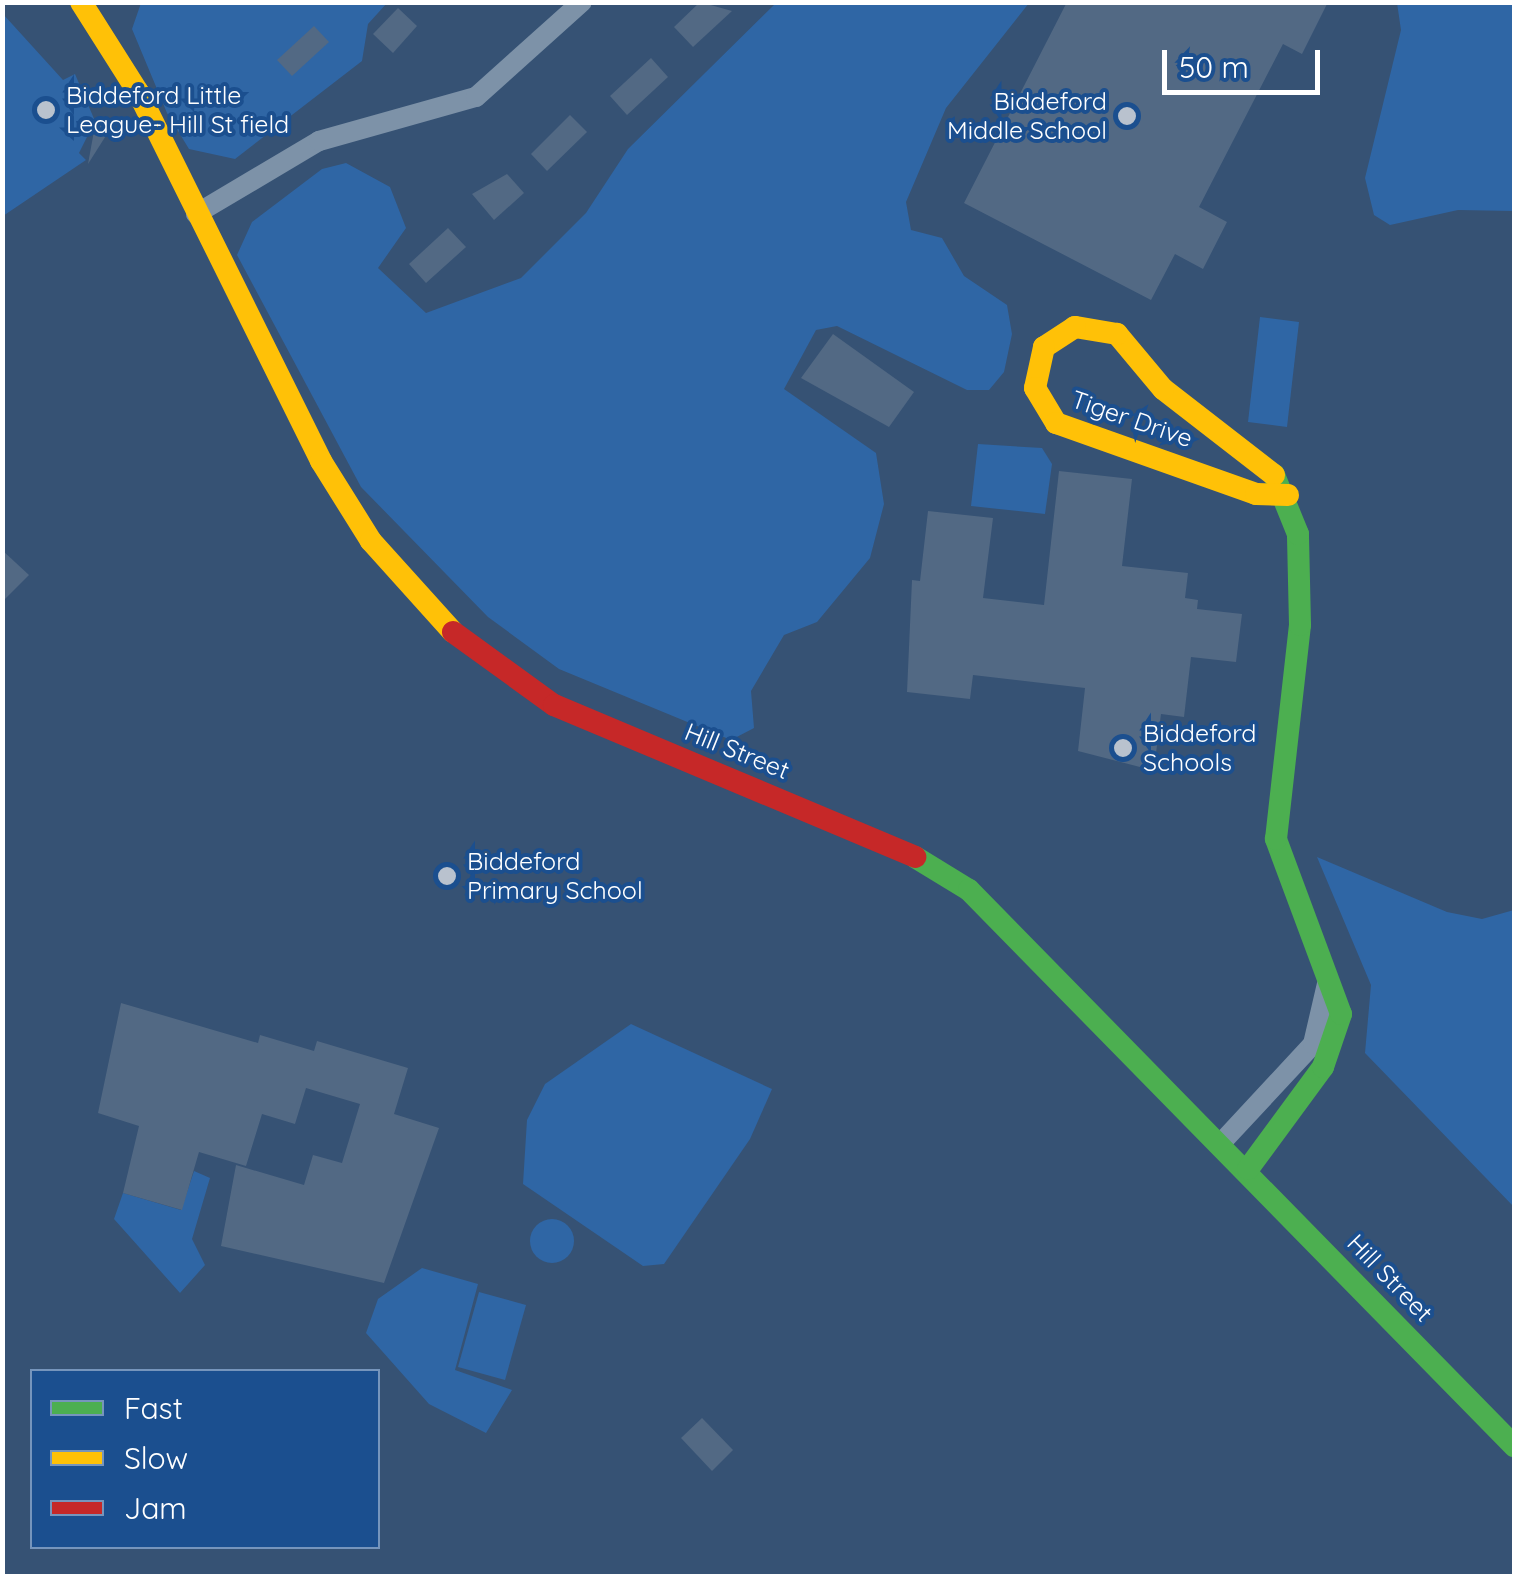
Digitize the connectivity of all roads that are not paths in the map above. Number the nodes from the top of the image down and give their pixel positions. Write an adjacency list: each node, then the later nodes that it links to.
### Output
1 (80, 2): 3 (street, Hill Street)
2 (582, 2): 3 (street)
3 (196, 214): 6 (street, Hill Street)
4 (1288, 495): 4 (street, Tiger Drive); 5 (street, Tiger Drive)
5 (1328, 962): 6 (street); 7 (street, Tiger Drive)
6 (1222, 1142): 7 (street, Hill Street)
7 (1248, 1169): 8 (street, Hill Street)
8 (1514, 1446)

